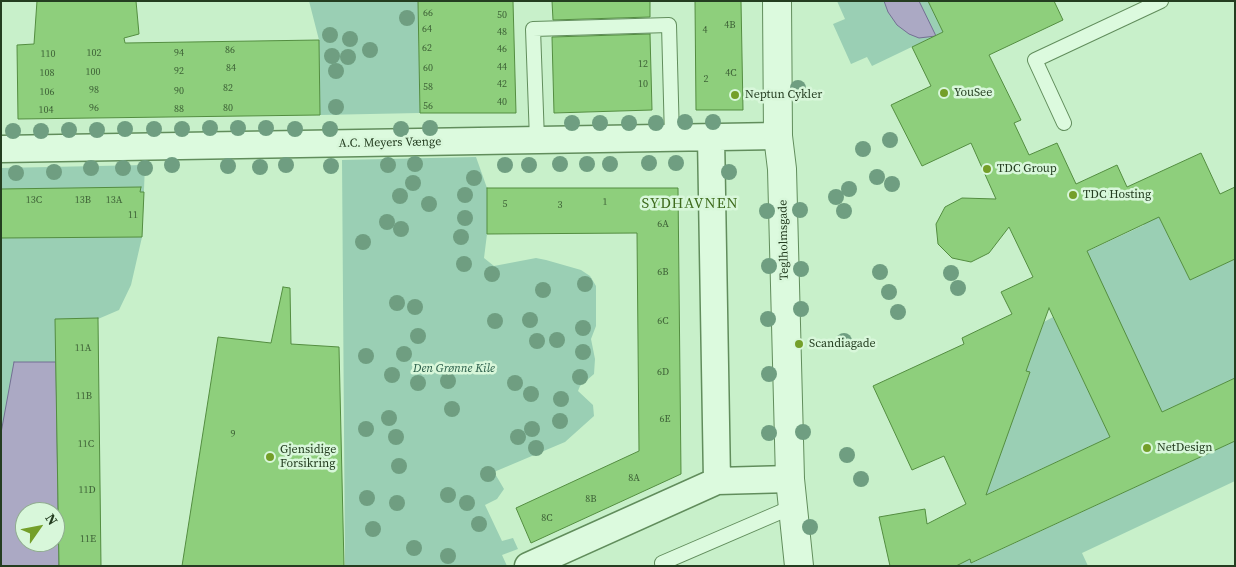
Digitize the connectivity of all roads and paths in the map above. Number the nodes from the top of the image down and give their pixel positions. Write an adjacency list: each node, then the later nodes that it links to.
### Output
1 (777, 1): 4 (street, Teglholmsgade)
2 (1151, 3): 3 (lane)
3 (1064, 123)
4 (778, 136): 5 (street, A.C. Meyers Vænge); 9 (street, Teglholmsgade)
5 (711, 137): 6 (street, A.C. Meyers Vænge); 10 (street)
6 (672, 138): 7 (street, A.C. Meyers Vænge); 7 (lane)
7 (536, 140): 8 (street, A.C. Meyers Vænge)
8 (1, 149)
9 (790, 479): 10 (street); 11 (street, Teglholmsgade)
10 (717, 481): 13 (street)
11 (792, 508): 12 (lane); 14 (street, Teglholmsgade)
12 (662, 563)
13 (528, 566)
14 (799, 566)

